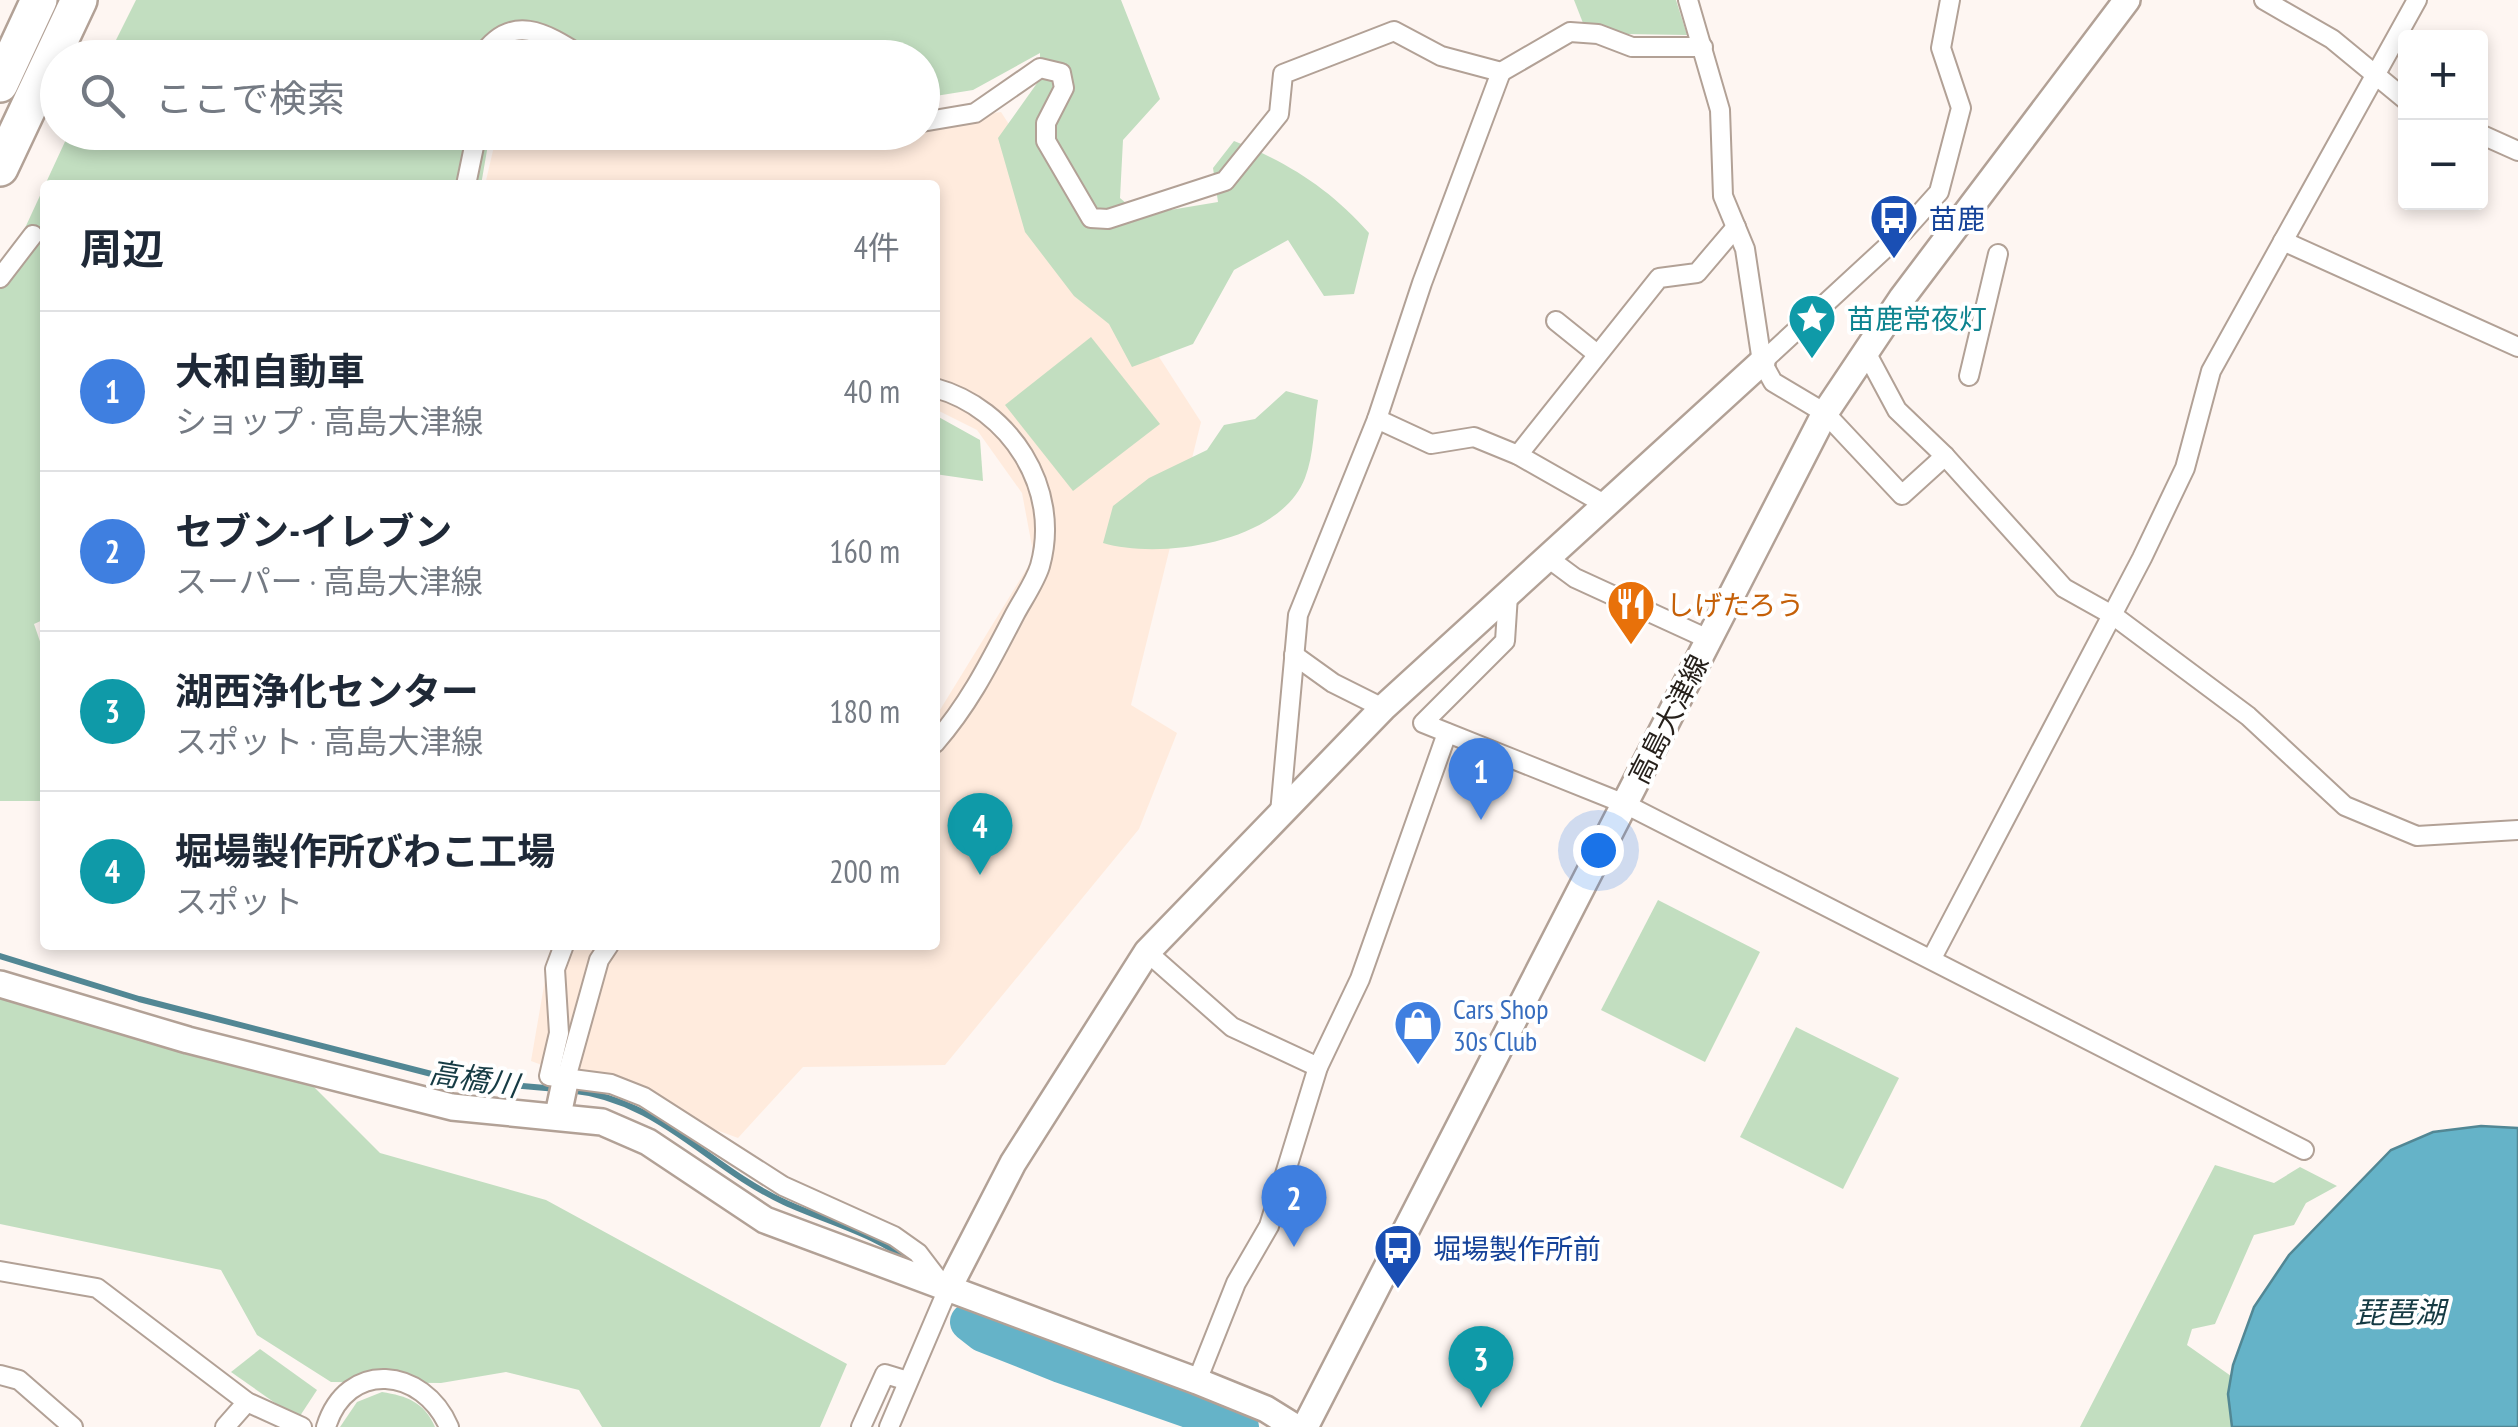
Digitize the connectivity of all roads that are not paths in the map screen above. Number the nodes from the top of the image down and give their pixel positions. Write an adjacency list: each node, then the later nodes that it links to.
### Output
1 (39, 0): 15 (highway)
2 (79, 0): 8 (highway)
3 (1688, 0): 11 (street)
4 (1950, 0): 32 (street)
5 (2127, 0): 31 (street, 高島大津線)
6 (2264, 0): 13 (street)
7 (2416, 0): 13 (street)
8 (60, 40)
9 (497, 40): 10 (street)
10 (557, 40)
11 (1702, 47): 12 (street); 23 (street)
12 (1501, 72): 17 (street); 36 (street)
13 (2374, 76): 16 (street); 25 (street)
14 (40, 83): 21 (highway)
15 (0, 84)
16 (2398, 94)
17 (940, 119)
18 (2488, 137): 20 (street)
19 (473, 150): 22 (street)
20 (2518, 150)
21 (0, 168)
22 (467, 180)
23 (1736, 226): 30 (street); 32 (street)
24 (33, 234): 27 (street)
25 (2283, 241): 29 (street); 42 (street)
26 (1998, 254): 33 (street)
27 (0, 278)
28 (1556, 321): 30 (street)
29 (2518, 347)
30 (1597, 354): 37 (street)
31 (1867, 354): 35 (street, 高島大津線); 38 (street)
32 (1762, 362): 35 (street); 39 (street)
33 (1970, 376)
34 (940, 389): 47 (street)
35 (1825, 414): 38 (street); 43 (street, 高島大津線)
36 (1377, 419): 37 (street); 44 (street)
37 (1518, 455): 39 (street)
38 (1944, 456): 42 (street)
39 (1606, 505): 40 (street)
40 (1548, 558): 41 (street); 43 (street)
41 (1508, 596): 45 (street); 46 (street)
42 (2114, 616): 50 (street); 54 (street)
43 (1708, 639): 48 (street, 高島大津線)
44 (1294, 655): 45 (street); 49 (street)
45 (1383, 708): 49 (street)
46 (1447, 733): 48 (street); 56 (street)
47 (940, 737)
48 (1624, 804): 54 (street); 74 (street, 高島大津線)
49 (1280, 812): 53 (street)
50 (2518, 830)
51 (562, 950): 57 (street)
52 (606, 950): 57 (street)
53 (1147, 952): 56 (street); 61 (street)
54 (1932, 958): 59 (street)
55 (0, 984): 58 (street)
56 (1318, 1067): 64 (street)
57 (566, 1080): 58 (street); 61 (street)
58 (558, 1115): 61 (street)
59 (2304, 1150)
60 (0, 1270): 65 (street)
61 (947, 1291): 63 (street); 64 (street)
62 (0, 1375): 66 (street)
63 (908, 1381): 71 (street); 72 (street)
64 (1197, 1381): 73 (street)
65 (247, 1402): 67 (street); 68 (street)
66 (73, 1427)
67 (224, 1427)
68 (302, 1427)
69 (326, 1427): 70 (street)
70 (449, 1427)
71 (861, 1427)
72 (889, 1427)
73 (1295, 1427)
74 (1305, 1427)

